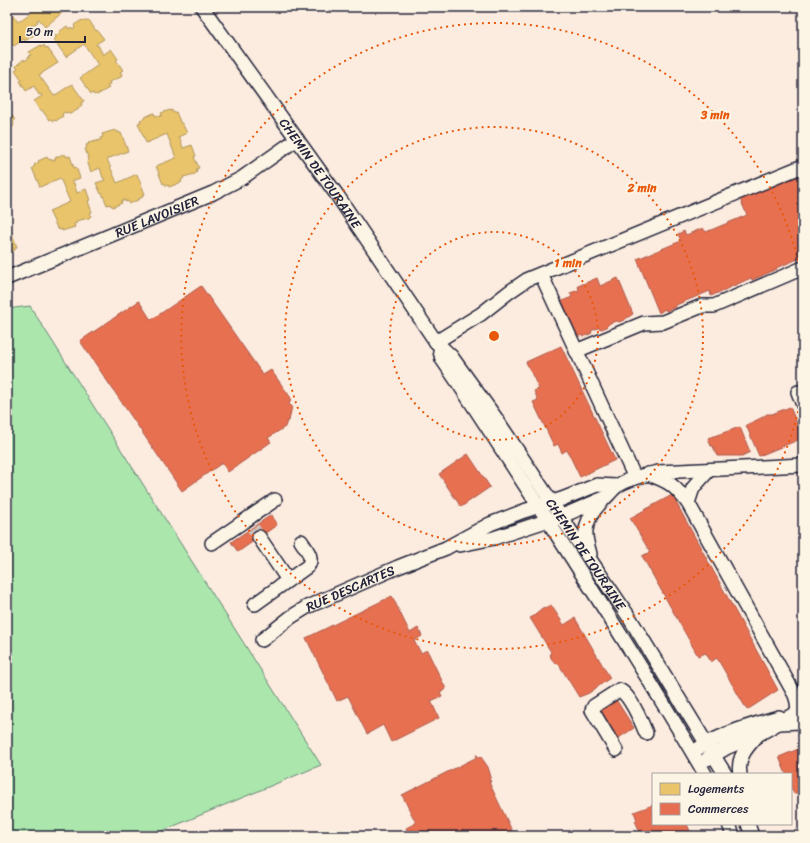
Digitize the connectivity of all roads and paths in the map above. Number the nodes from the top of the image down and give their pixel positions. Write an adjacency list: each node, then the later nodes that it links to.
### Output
1 (202, 7): 2 (street, CHEMIN DE TOURAINE)
2 (297, 139): 6 (street, RUE LAVOISIER); 7 (street, CHEMIN DE TOURAINE)
3 (803, 166): 5 (street)
4 (803, 268): 8 (street)
5 (541, 274): 7 (street); 8 (street)
6 (7, 278)
7 (436, 342): 18 (street, CHEMIN DE TOURAINE); 20 (street, CHEMIN DE TOURAINE)
8 (576, 351): 14 (street)
9 (798, 392): 10 (street)
10 (803, 405)
11 (803, 465): 12 (street)
12 (709, 470): 13 (street); 19 (street)
13 (648, 474): 14 (street); 19 (street)
14 (635, 478): 15 (street)
15 (616, 486): 16 (street, RUE DESCARTES); 18 (street, RUE DESCARTES)
16 (606, 497): 21 (street, RUE DESCARTES); 27 (street)
17 (275, 500): 23 (street)
18 (551, 502): 20 (street, RUE DESCARTES); 21 (street, CHEMIN DE TOURAINE)
19 (688, 503): 31 (street)
20 (538, 506): 22 (street, CHEMIN DE TOURAINE); 26 (street, RUE DESCARTES)
21 (560, 516): 22 (street, RUE DESCARTES); 27 (street, CHEMIN DE TOURAINE)
22 (547, 520): 26 (street, RUE DESCARTES); 36 (street, CHEMIN DE TOURAINE)
23 (251, 522): 25 (street); 28 (street)
24 (301, 541): 28 (street)
25 (212, 543)
26 (446, 548): 30 (street, RUE DESCARTES)
27 (592, 562): 34 (street, CHEMIN DE TOURAINE)
28 (288, 580): 29 (street)
29 (255, 604)
30 (262, 640)
31 (801, 715): 33 (street); 34 (street)
32 (646, 733): 35 (street)
33 (759, 734): 37 (street); 40 (street)
34 (707, 744): 36 (street); 37 (street, CHEMIN DE TOURAINE)
35 (616, 750)
36 (693, 752): 38 (street, CHEMIN DE TOURAINE)
37 (714, 755): 38 (street); 39 (street, CHEMIN DE TOURAINE)
38 (702, 769)
39 (724, 773)
40 (740, 773)
41 (729, 825): 44 (street)
42 (748, 825): 45 (street)
43 (753, 825): 46 (street)
44 (733, 836)
45 (752, 836)
46 (755, 836)

